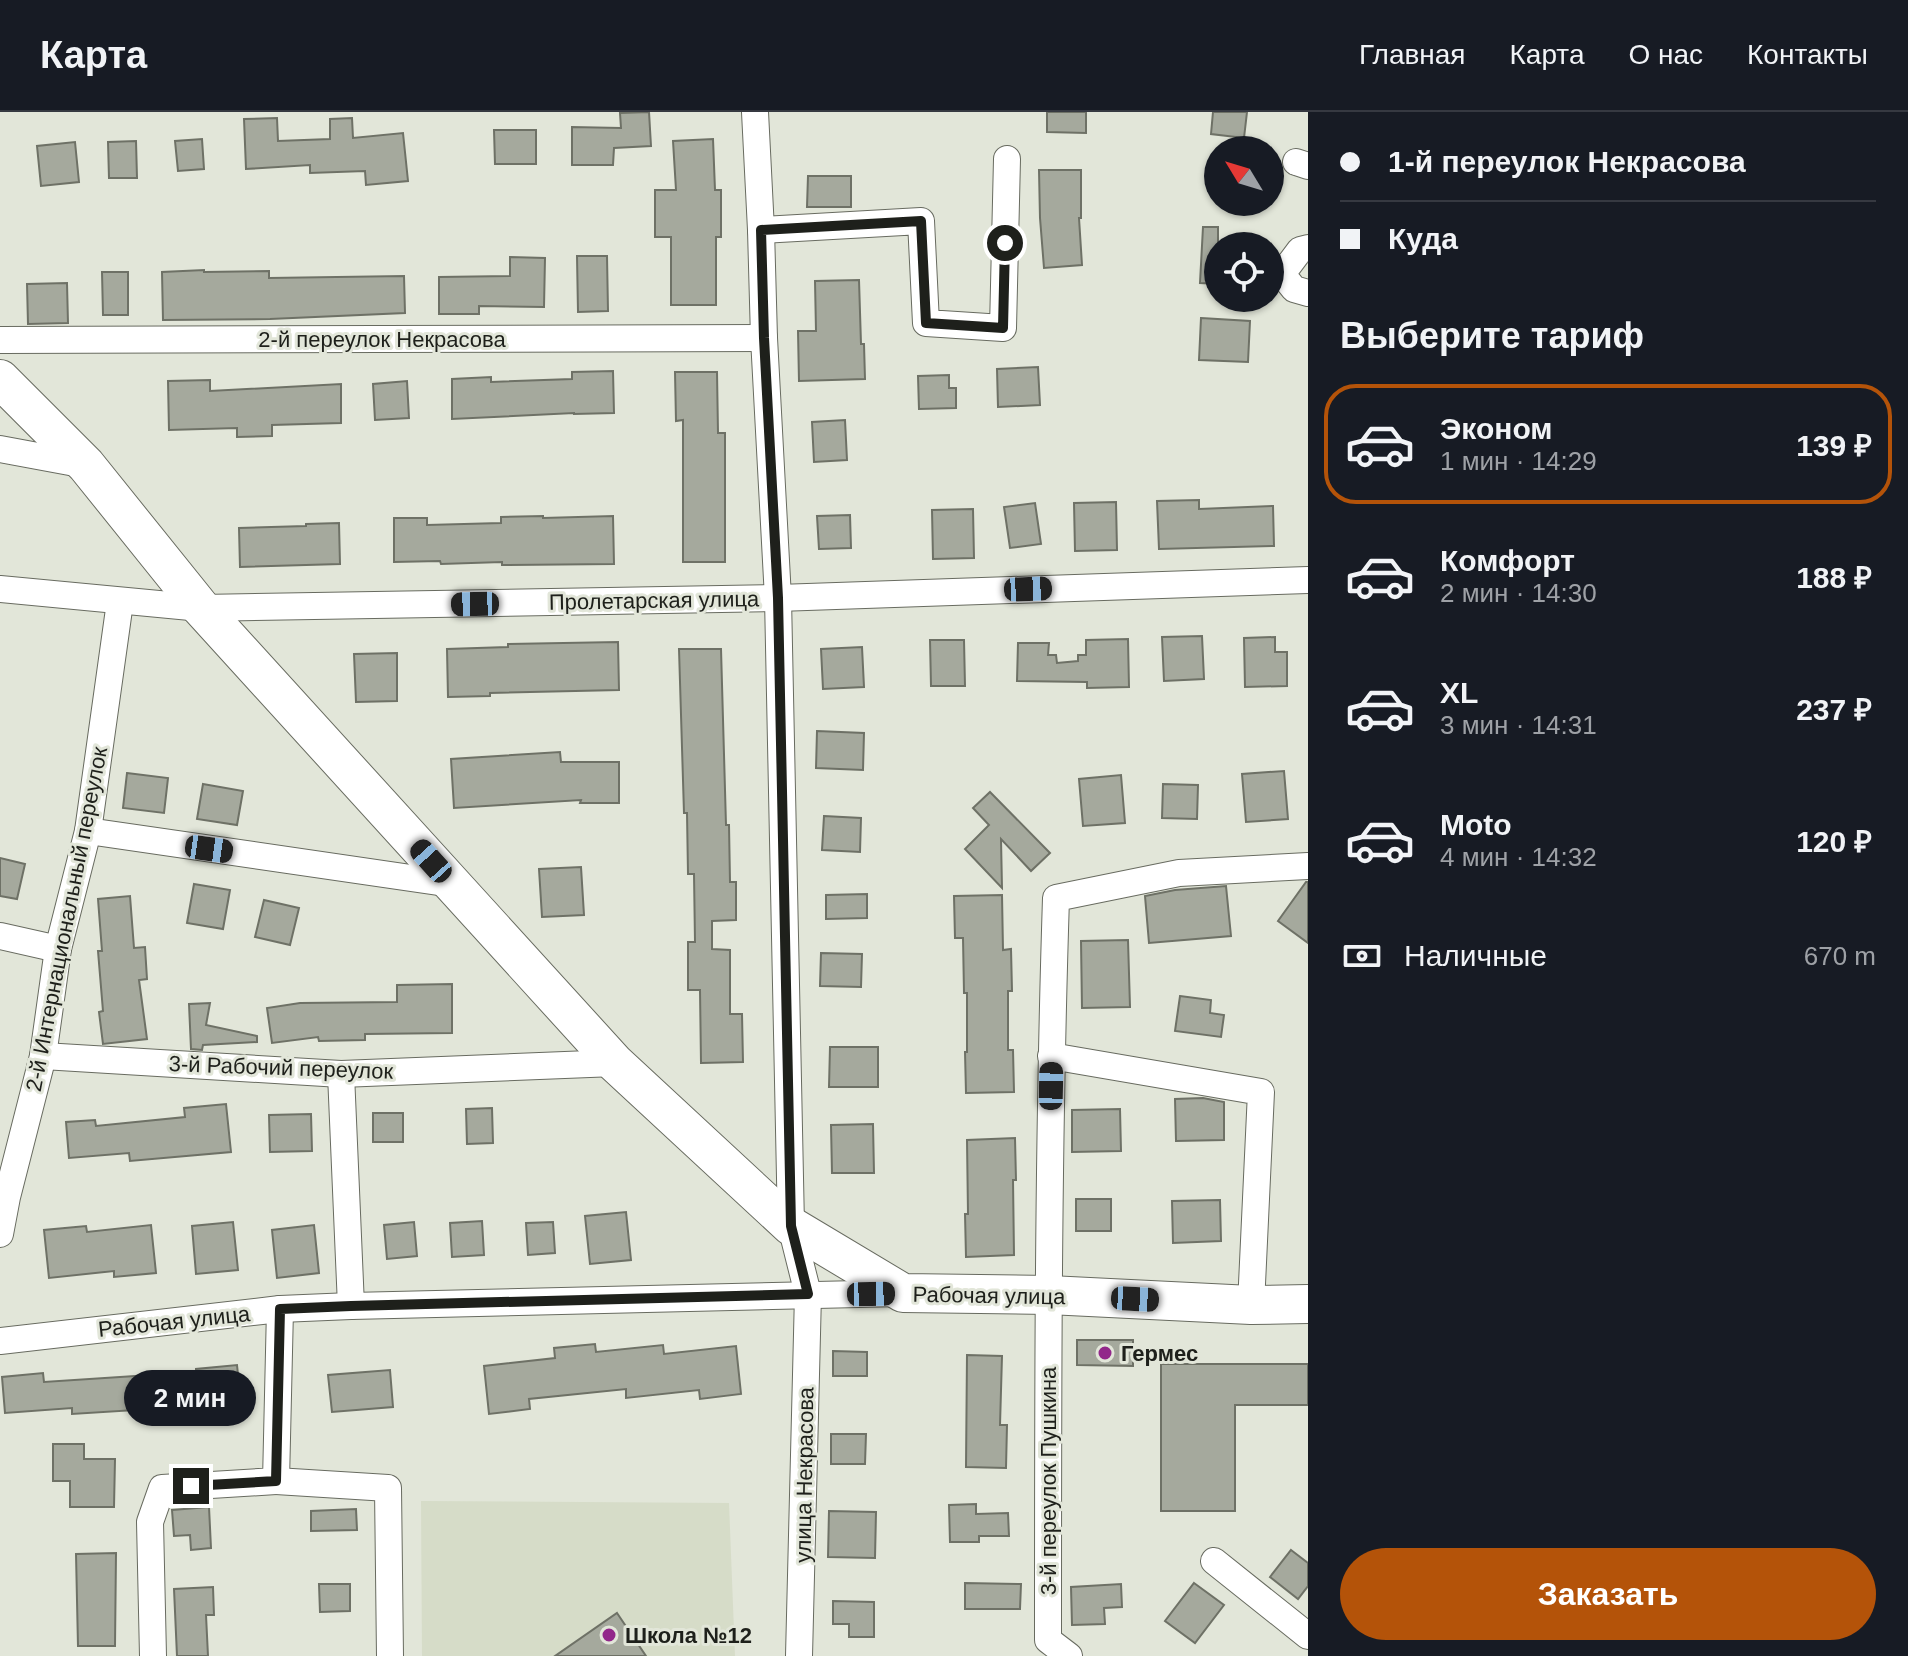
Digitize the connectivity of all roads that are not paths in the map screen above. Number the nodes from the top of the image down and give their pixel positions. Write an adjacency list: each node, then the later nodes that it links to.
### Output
1 (755, 112): 3 (street)
2 (1007, 159): 3 (street)
3 (761, 230): 6 (street)
4 (1308, 248): 5 (street)
5 (1308, 293)
6 (764, 338): 7 (street, 2-й переулок Некрасова); 13 (street)
7 (0, 340)
8 (0, 379): 10 (street)
9 (0, 449): 10 (street)
10 (86, 465): 15 (street)
11 (1308, 580): 13 (street, Пролетарская улица)
12 (0, 589): 14 (street, Пролетарская улица)
13 (778, 598): 15 (street, Пролетарская улица); 26 (street)
14 (120, 602): 15 (street, Пролетарская улица); 16 (street, 2-й Интернациональный переулок)
15 (201, 608): 18 (street)
16 (88, 831): 18 (street); 20 (street, 2-й Интернациональный переулок)
17 (1308, 866): 22 (street)
18 (452, 884): 23 (street)
19 (0, 936): 20 (street)
20 (58, 949): 21 (street, 2-й Интернациональный переулок)
21 (43, 1056): 24 (street, 3-й Рабочий переулок); 25 (street, 2-й Интернациональный переулок)
22 (1051, 1056): 30 (street); 32 (street)
23 (615, 1063): 24 (street, 3-й Рабочий переулок); 26 (street)
24 (341, 1074): 33 (street)
25 (4, 1196): 27 (street, 2-й Интернациональный переулок)
26 (791, 1226): 28 (street); 29 (street, улица Некрасова)
27 (0, 1234)
28 (903, 1293): 29 (street, Рабочая улица); 30 (street, Рабочая улица)
29 (808, 1294): 33 (street, Рабочая улица); 41 (street, улица Некрасова)
30 (1049, 1295): 32 (street, Рабочая улица); 42 (street, 3-й переулок Пушкина)
31 (1308, 1304): 32 (street, Рабочая улица)
32 (1251, 1305)
33 (351, 1306): 34 (street, Рабочая улица)
34 (280, 1309): 35 (street, Рабочая улица); 36 (street)
35 (0, 1341)
36 (276, 1481): 39 (street); 40 (street)
37 (1214, 1561): 38 (street)
38 (1308, 1636)
39 (153, 1656)
40 (390, 1656)
41 (799, 1656)
42 (1069, 1656)

